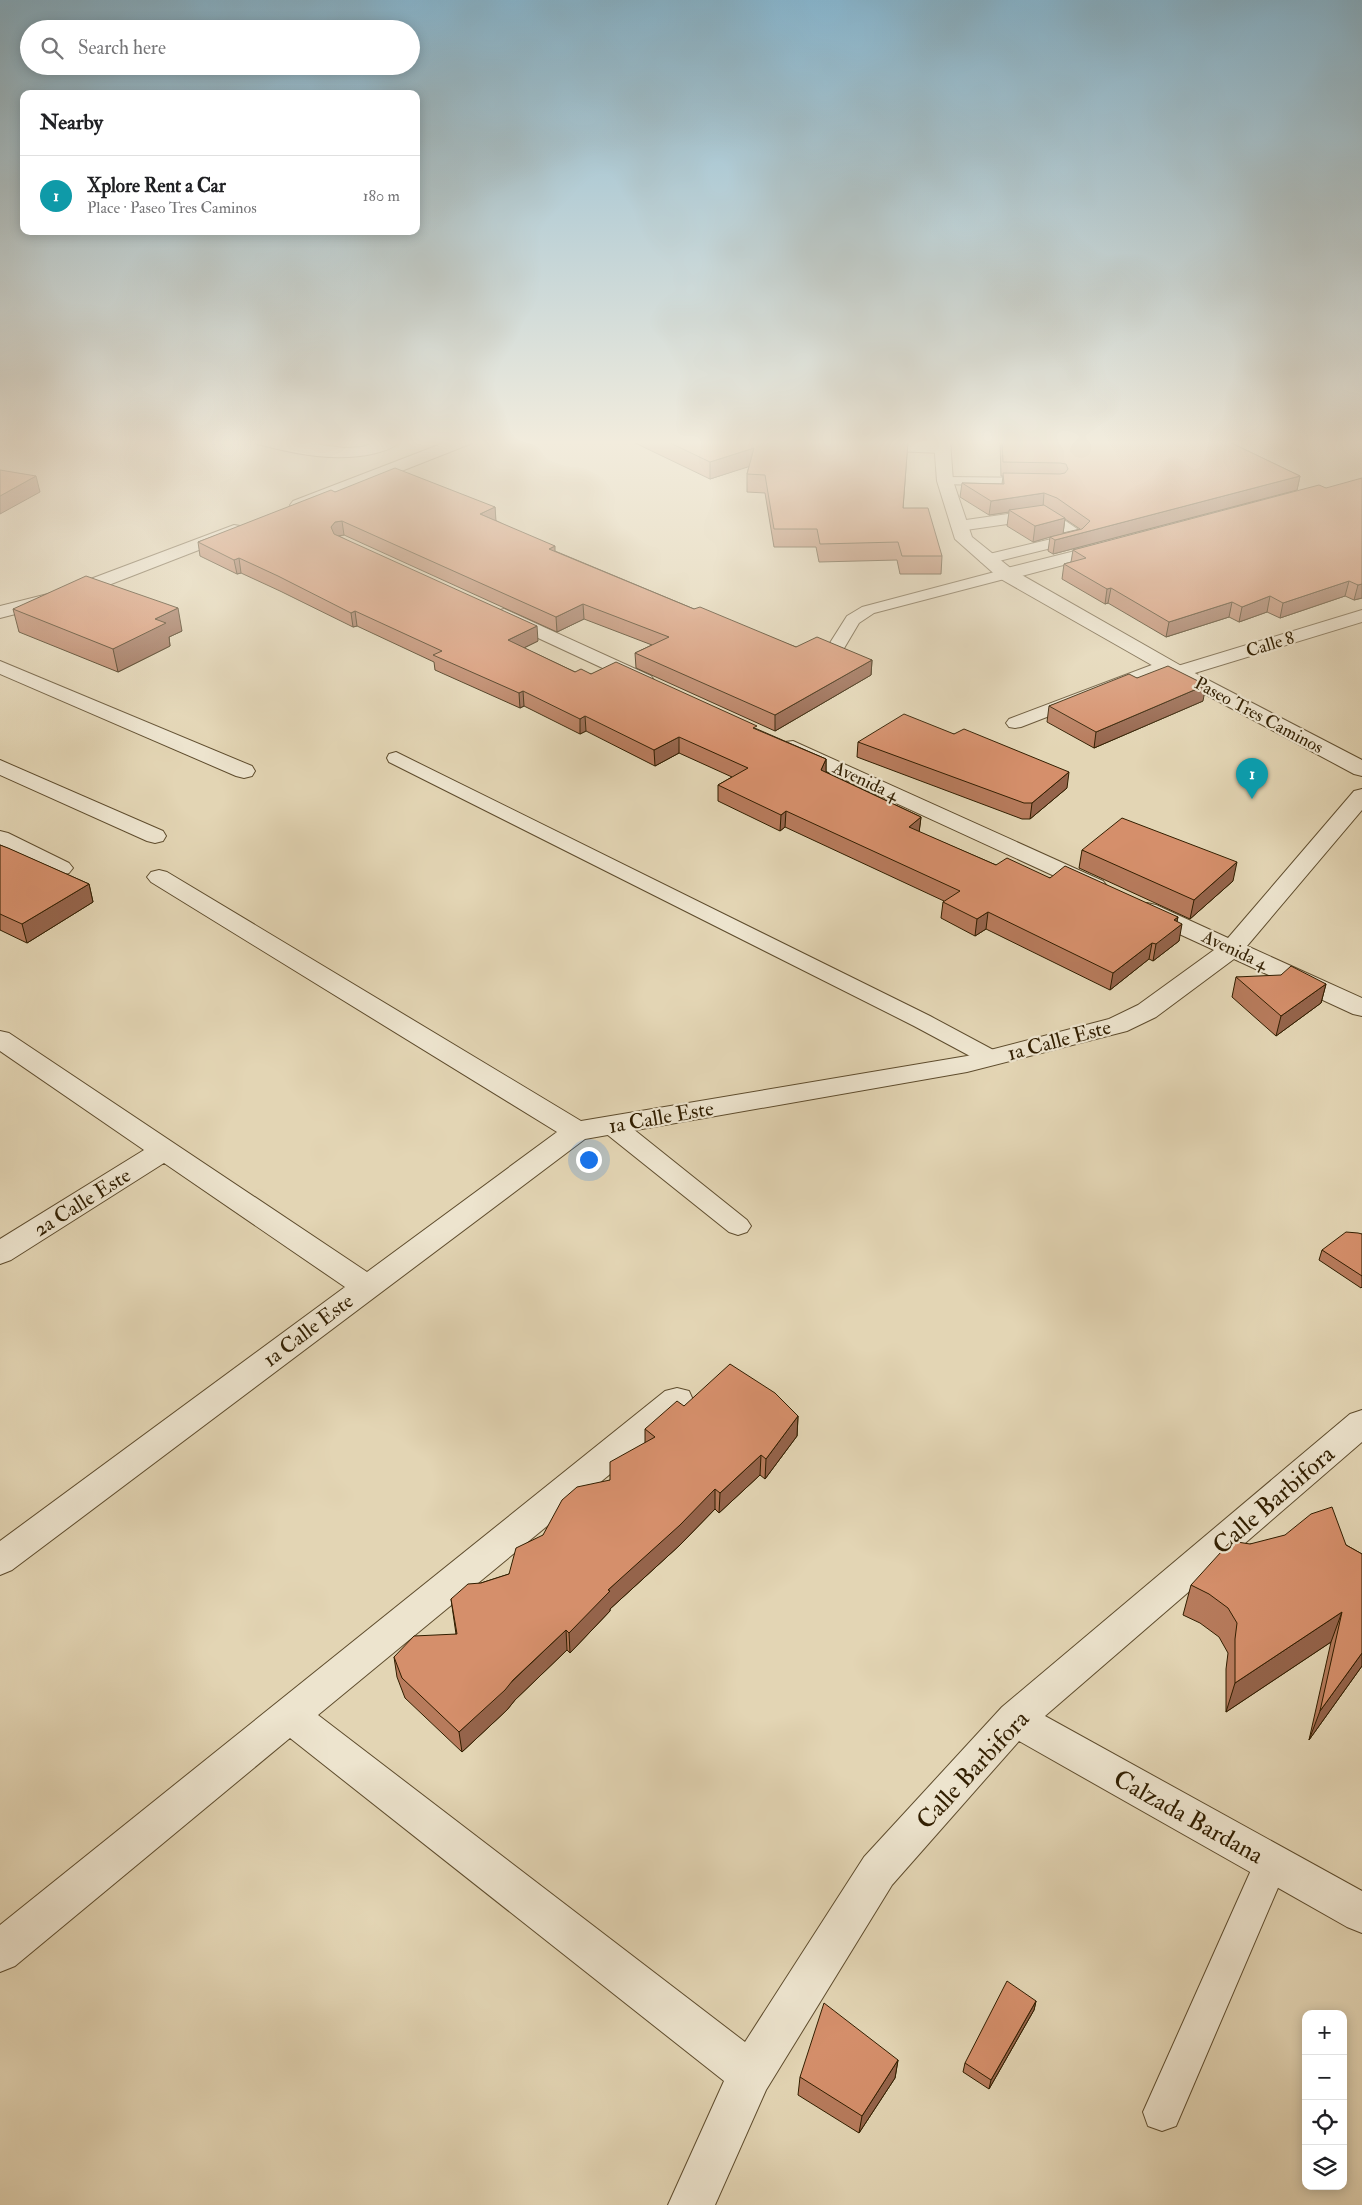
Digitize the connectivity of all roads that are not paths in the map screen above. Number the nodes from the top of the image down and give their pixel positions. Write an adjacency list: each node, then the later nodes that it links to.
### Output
1 (198, 544): 8 (street)
2 (970, 544): 5 (street, Paseo Tres Caminos)
3 (1049, 544): 5 (lane)
4 (1121, 544): 6 (street)
5 (987, 558): 6 (street, Paseo Tres Caminos)
6 (1006, 574): 10 (lane); 12 (street, Paseo Tres Caminos)
7 (489, 608): 13 (street)
8 (0, 612)
9 (1362, 616): 12 (street, Calle 8)
10 (837, 646)
11 (0, 667): 19 (street)
12 (1171, 668): 14 (lane); 18 (street, Paseo Tres Caminos)
13 (661, 687)
14 (1015, 723)
15 (779, 741): 25 (street, Avenida 4)
16 (396, 758): 28 (lane)
17 (0, 767): 21 (street)
18 (1362, 769)
19 (244, 771)
20 (1362, 796): 25 (street, 1a Calle Este)
21 (154, 836)
22 (0, 838): 23 (street)
23 (61, 868)
24 (159, 877): 30 (street)
25 (1232, 949): 26 (street, Avenida 4); 28 (street, 1a Calle Este)
26 (1362, 1008)
27 (0, 1040): 31 (street)
28 (991, 1058): 29 (street, 1a Calle Este)
29 (612, 1126): 30 (street, 1a Calle Este); 32 (lane)
30 (577, 1131): 34 (street, 1a Calle Este)
31 (164, 1150): 33 (street, 2a Calle Este); 34 (street)
32 (738, 1226)
33 (0, 1254)
34 (367, 1287): 37 (street, 1a Calle Este)
35 (677, 1400): 38 (street)
36 (1362, 1423): 39 (street, Calle Barbifora)
37 (0, 1560)
38 (289, 1715): 42 (street); 43 (street)
39 (1015, 1719): 40 (street, Calzada Bardana); 43 (street, Calle Barbifora)
40 (1272, 1862): 41 (street, Calzada Bardana); 44 (lane)
41 (1362, 1913)
42 (0, 1951)
43 (750, 2074): 45 (street, Calle Barbifora)
44 (1162, 2112)
45 (691, 2205)

